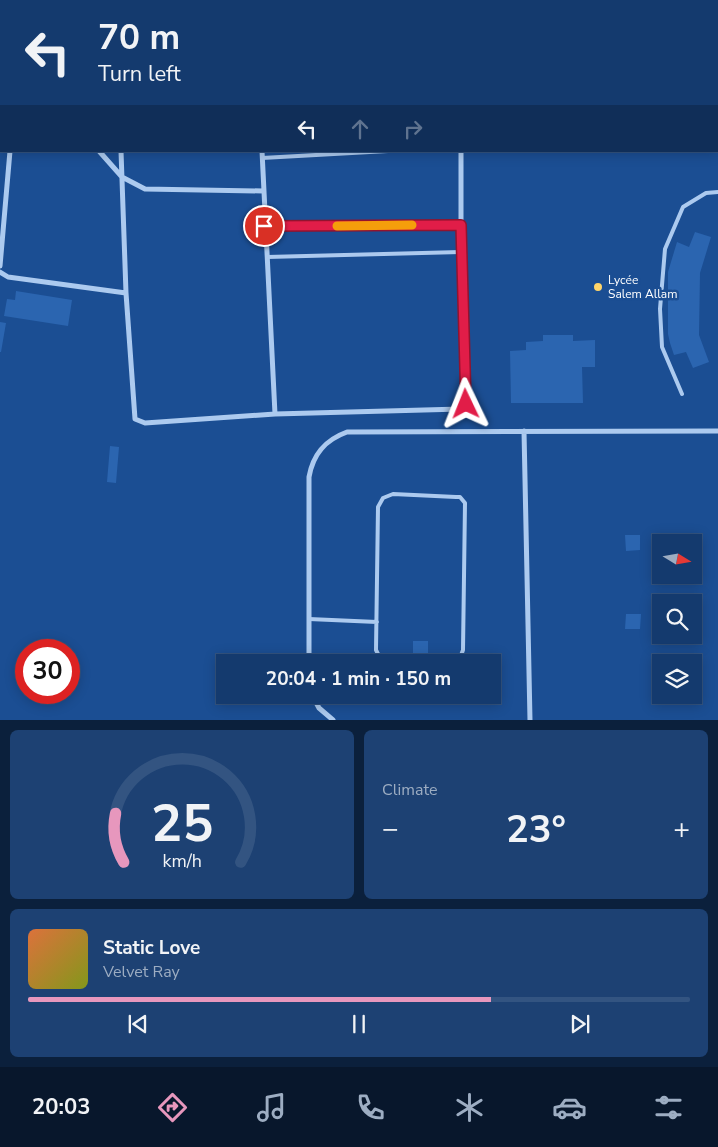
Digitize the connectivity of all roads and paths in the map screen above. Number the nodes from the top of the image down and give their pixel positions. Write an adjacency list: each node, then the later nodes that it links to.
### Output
1 (10, 152): 15 (street)
2 (100, 152): 8 (street)
3 (121, 152): 8 (street)
4 (262, 152): 7 (street)
5 (370, 152): 7 (lane)
6 (460, 152): 11 (street)
7 (262, 158): 9 (street)
8 (122, 177): 9 (street); 17 (street)
9 (263, 191): 12 (street)
10 (718, 192): 18 (lane)
11 (461, 225): 12 (lane); 13 (street)
12 (264, 226): 14 (street)
13 (461, 252): 14 (lane); 19 (street)
14 (267, 257): 19 (street)
15 (0, 266)
16 (0, 272): 17 (street)
17 (126, 293): 19 (street)
18 (682, 394)
19 (275, 414)
20 (524, 431): 21 (street); 22 (street); 29 (street)
21 (718, 431)
22 (308, 619): 23 (lane); 24 (street)
23 (377, 622): 25 (lane); 26 (lane)
24 (309, 654)
25 (378, 654)
26 (462, 654)
27 (318, 704): 28 (street)
28 (333, 720)
29 (530, 720)

